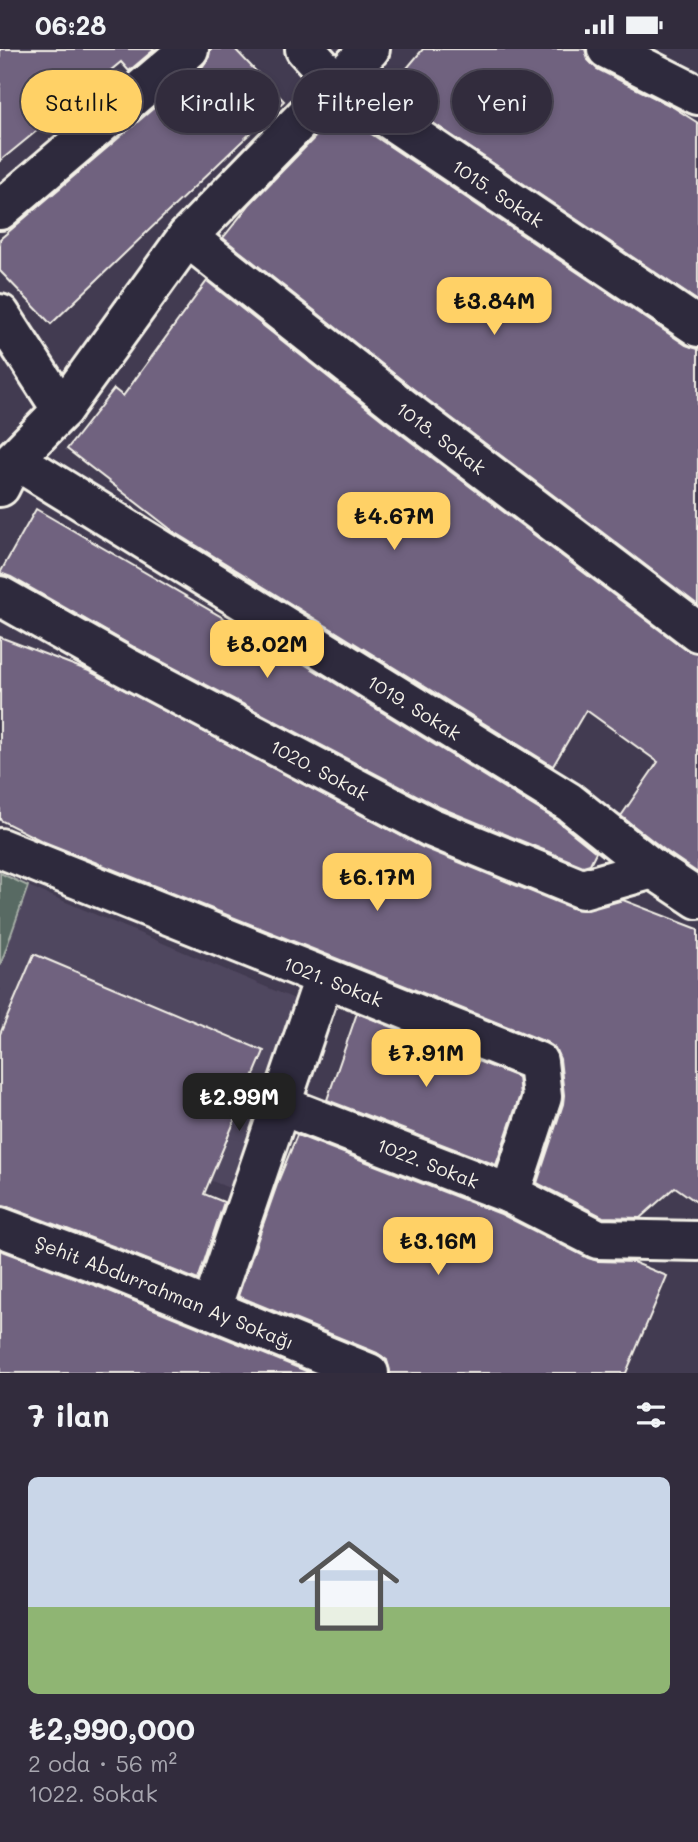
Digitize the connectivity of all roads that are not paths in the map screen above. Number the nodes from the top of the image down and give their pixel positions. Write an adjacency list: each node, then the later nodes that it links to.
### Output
1 (189, 49): 11 (street)
2 (305, 49): 6 (street, 1015. Sokak)
3 (370, 49): 7 (street)
4 (607, 49): 5 (street)
5 (660, 61): 8 (street)
6 (324, 70)
7 (350, 70)
8 (698, 95)
9 (293, 129): 12 (street)
10 (410, 133): 14 (street, 1015. Sokak)
11 (0, 210)
12 (187, 237): 15 (street); 18 (street, 1018. Sokak)
13 (0, 314): 15 (street)
14 (698, 327)
15 (62, 410): 16 (street)
16 (7, 473): 20 (street, 1019. Sokak)
17 (0, 596): 20 (street, 1020. Sokak)
18 (698, 632)
19 (0, 848): 22 (street, 1021. Sokak)
20 (653, 869): 21 (street, 1019. Sokak)
21 (698, 899)
22 (324, 978): 23 (street); 24 (street, 1021. Sokak)
23 (280, 1105): 24 (street, 1022. Sokak); 27 (street)
24 (510, 1194): 26 (street, 1022. Sokak)
25 (0, 1227): 27 (street, Şehit Abdurrahman Ay Sokağı)
26 (698, 1241)
27 (211, 1309): 28 (street, Şehit Abdurrahman Ay Sokağı)
28 (369, 1373)

